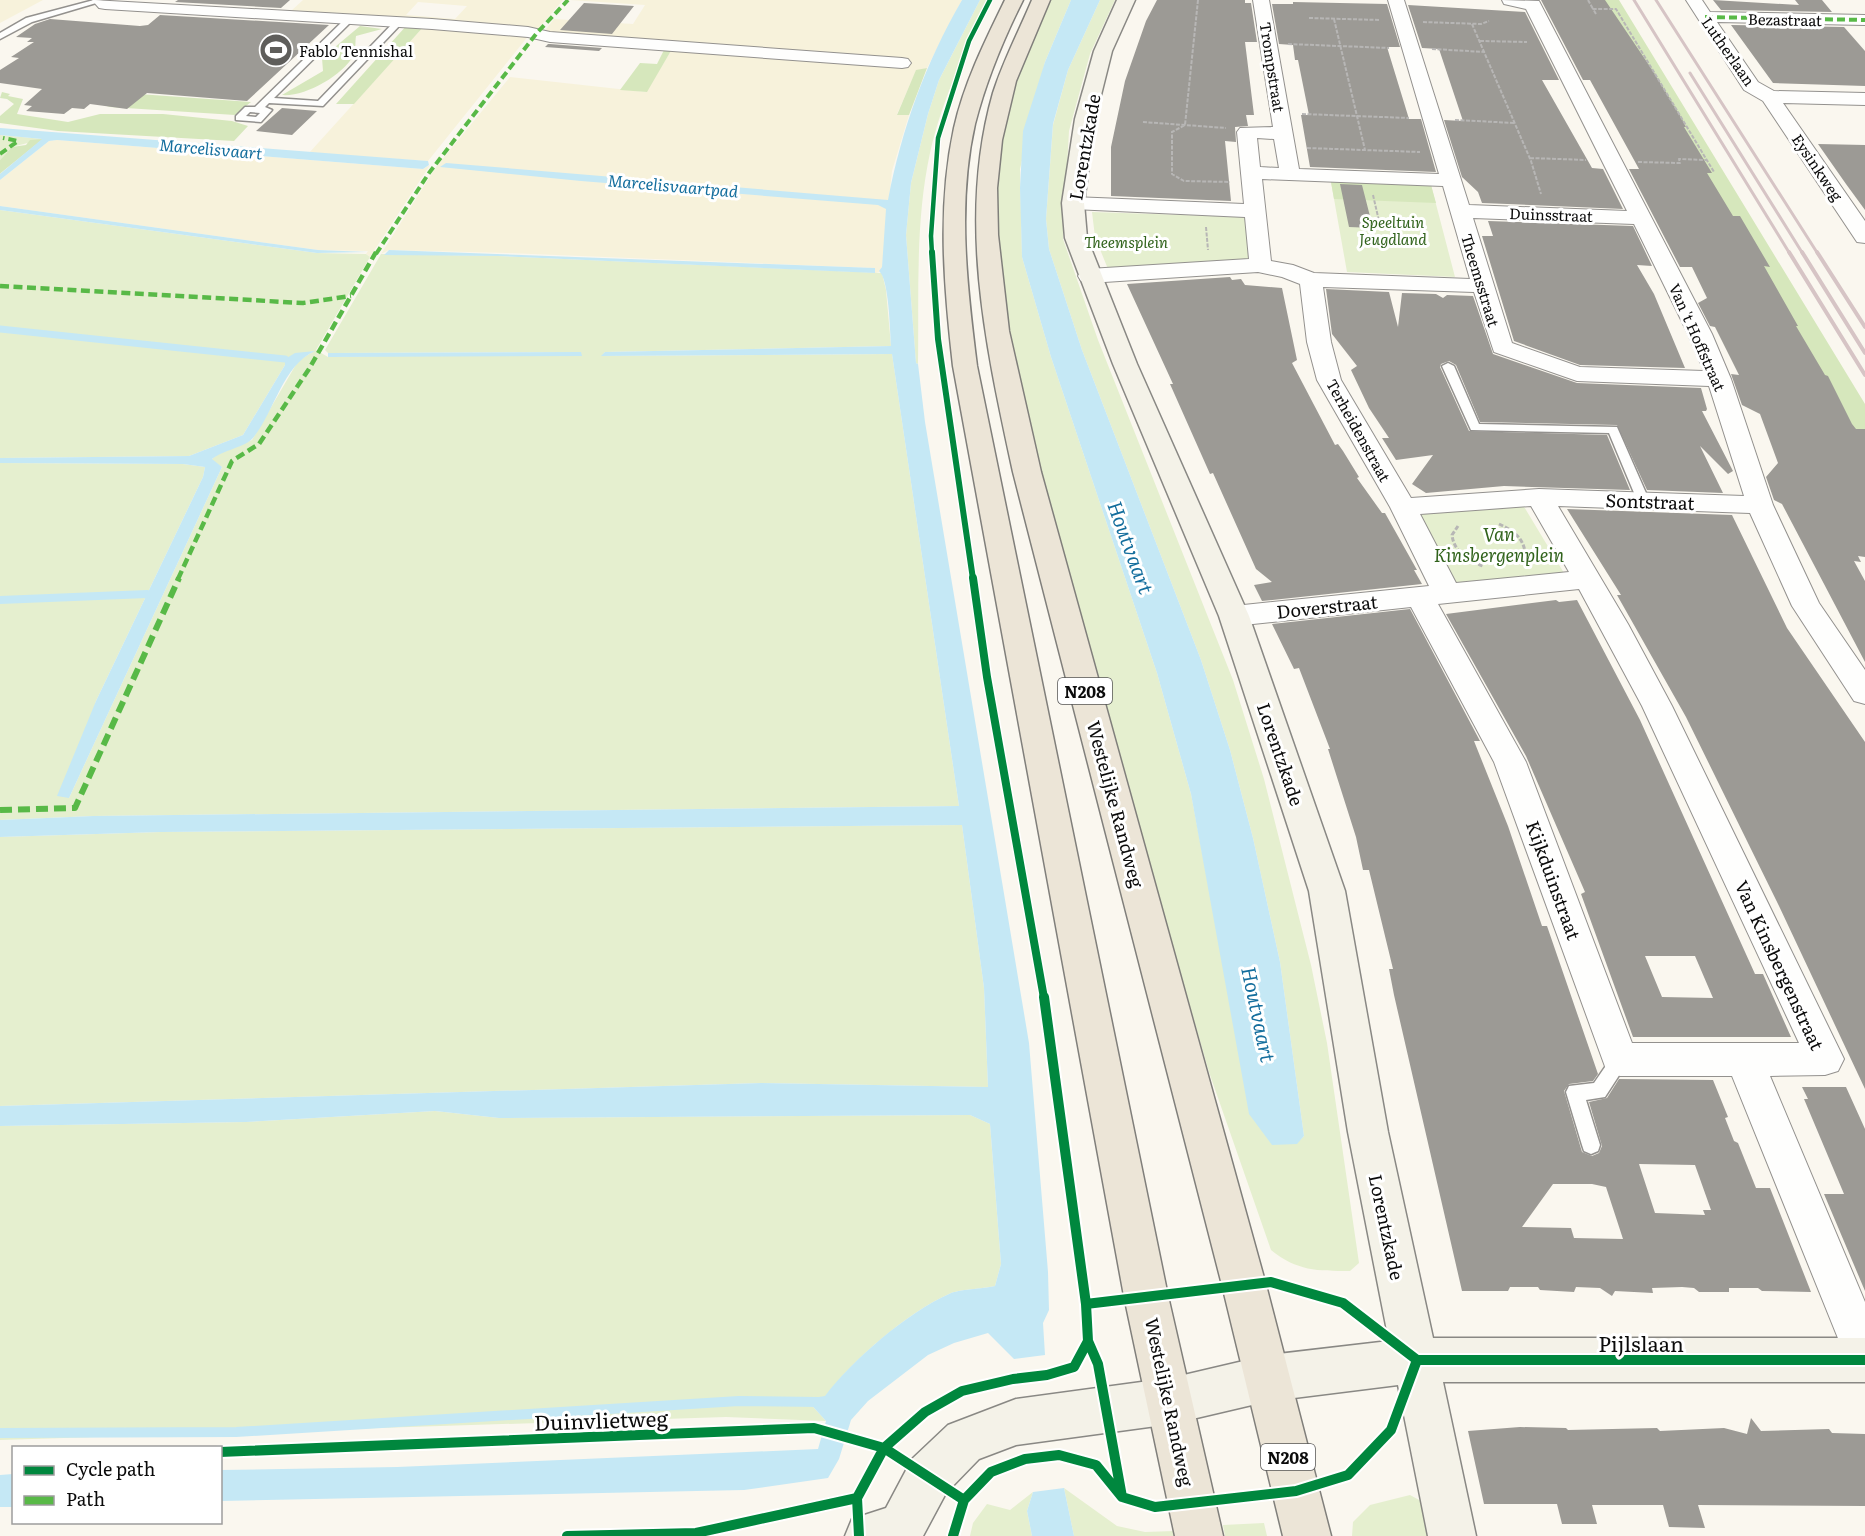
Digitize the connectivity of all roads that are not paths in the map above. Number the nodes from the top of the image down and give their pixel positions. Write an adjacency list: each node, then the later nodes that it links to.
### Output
1 (1014, 0): 50 (main road, Westelijke Randweg)
2 (1041, 0): 49 (main road, Westelijke Randweg / N208)
3 (1126, 0): 24 (street, Lorentzkade)
4 (1261, 0): 20 (street, Trompstraat)
5 (1396, 0): 23 (street, Theemsstraat)
6 (1504, 0): 7 (street)
7 (1510, 0): 27 (street, Van 't Hoffstraat)
8 (1694, 0): 10 (street, Lutherlaan)
9 (100, 1): 11 (street); 14 (lane)
10 (1706, 17): 12 (street, Bezastraat); 16 (street, Lutherlaan)
11 (350, 19): 13 (street); 18 (lane)
12 (1865, 20)
13 (398, 23): 15 (street); 18 (lane)
14 (0, 36)
15 (903, 63)
16 (1770, 97): 17 (street); 28 (street, Eysinkweg)
17 (1865, 99)
18 (267, 100): 19 (lane)
19 (257, 110)
20 (1283, 131): 21 (street, Trompstraat); 22 (street, Trompstraat)
21 (1290, 174): 22 (street); 23 (street)
22 (1252, 178): 25 (street)
23 (1450, 180): 26 (street, Theemsstraat)
24 (1073, 203): 25 (street); 30 (street, Lorentzkade)
25 (1254, 211): 29 (street)
26 (1460, 211): 27 (street, Duinsstraat); 32 (street, Theemsstraat)
27 (1641, 218): 34 (street, Van 't Hoffstraat)
28 (1865, 237)
29 (1260, 265): 30 (street); 31 (street)
30 (1089, 276): 41 (street, Lorentzkade)
31 (1311, 280): 32 (street); 38 (street, Terheidenstraat)
32 (1484, 286): 34 (street, Theemsstraat)
33 (1448, 366): 36 (lane)
34 (1719, 379): 37 (street, Van 't Hoffstraat)
35 (1539, 497): 36 (street, Sontstraat); 38 (street); 39 (street)
36 (1643, 501): 37 (street, Sontstraat)
37 (1760, 505): 42 (street, Van 't Hoffstraat)
38 (1403, 507): 40 (street)
39 (1581, 568): 40 (street); 43 (street, Van Kinsbergenstraat)
40 (1433, 594): 41 (street, Doverstraat); 44 (street, Kijkduinstraat)
41 (1234, 616): 47 (street, Lorentzkade)
42 (1865, 693)
43 (1744, 1059): 44 (street); 46 (street)
44 (1620, 1060): 45 (lane)
45 (1591, 1145)
46 (1865, 1353)
47 (1417, 1360): 48 (street, Pijlslaan); 49 (street, Pijlslaan); 54 (street, Lorentzkade)
48 (1865, 1360)
49 (1269, 1378): 50 (street, Pijlslaan); 53 (main road, Westelijke Randweg / N208)
50 (1171, 1401): 51 (street, Pijlslaan); 52 (main road, Westelijke Randweg)
51 (890, 1534)
52 (1199, 1536)
53 (1307, 1536)
54 (1452, 1536)

